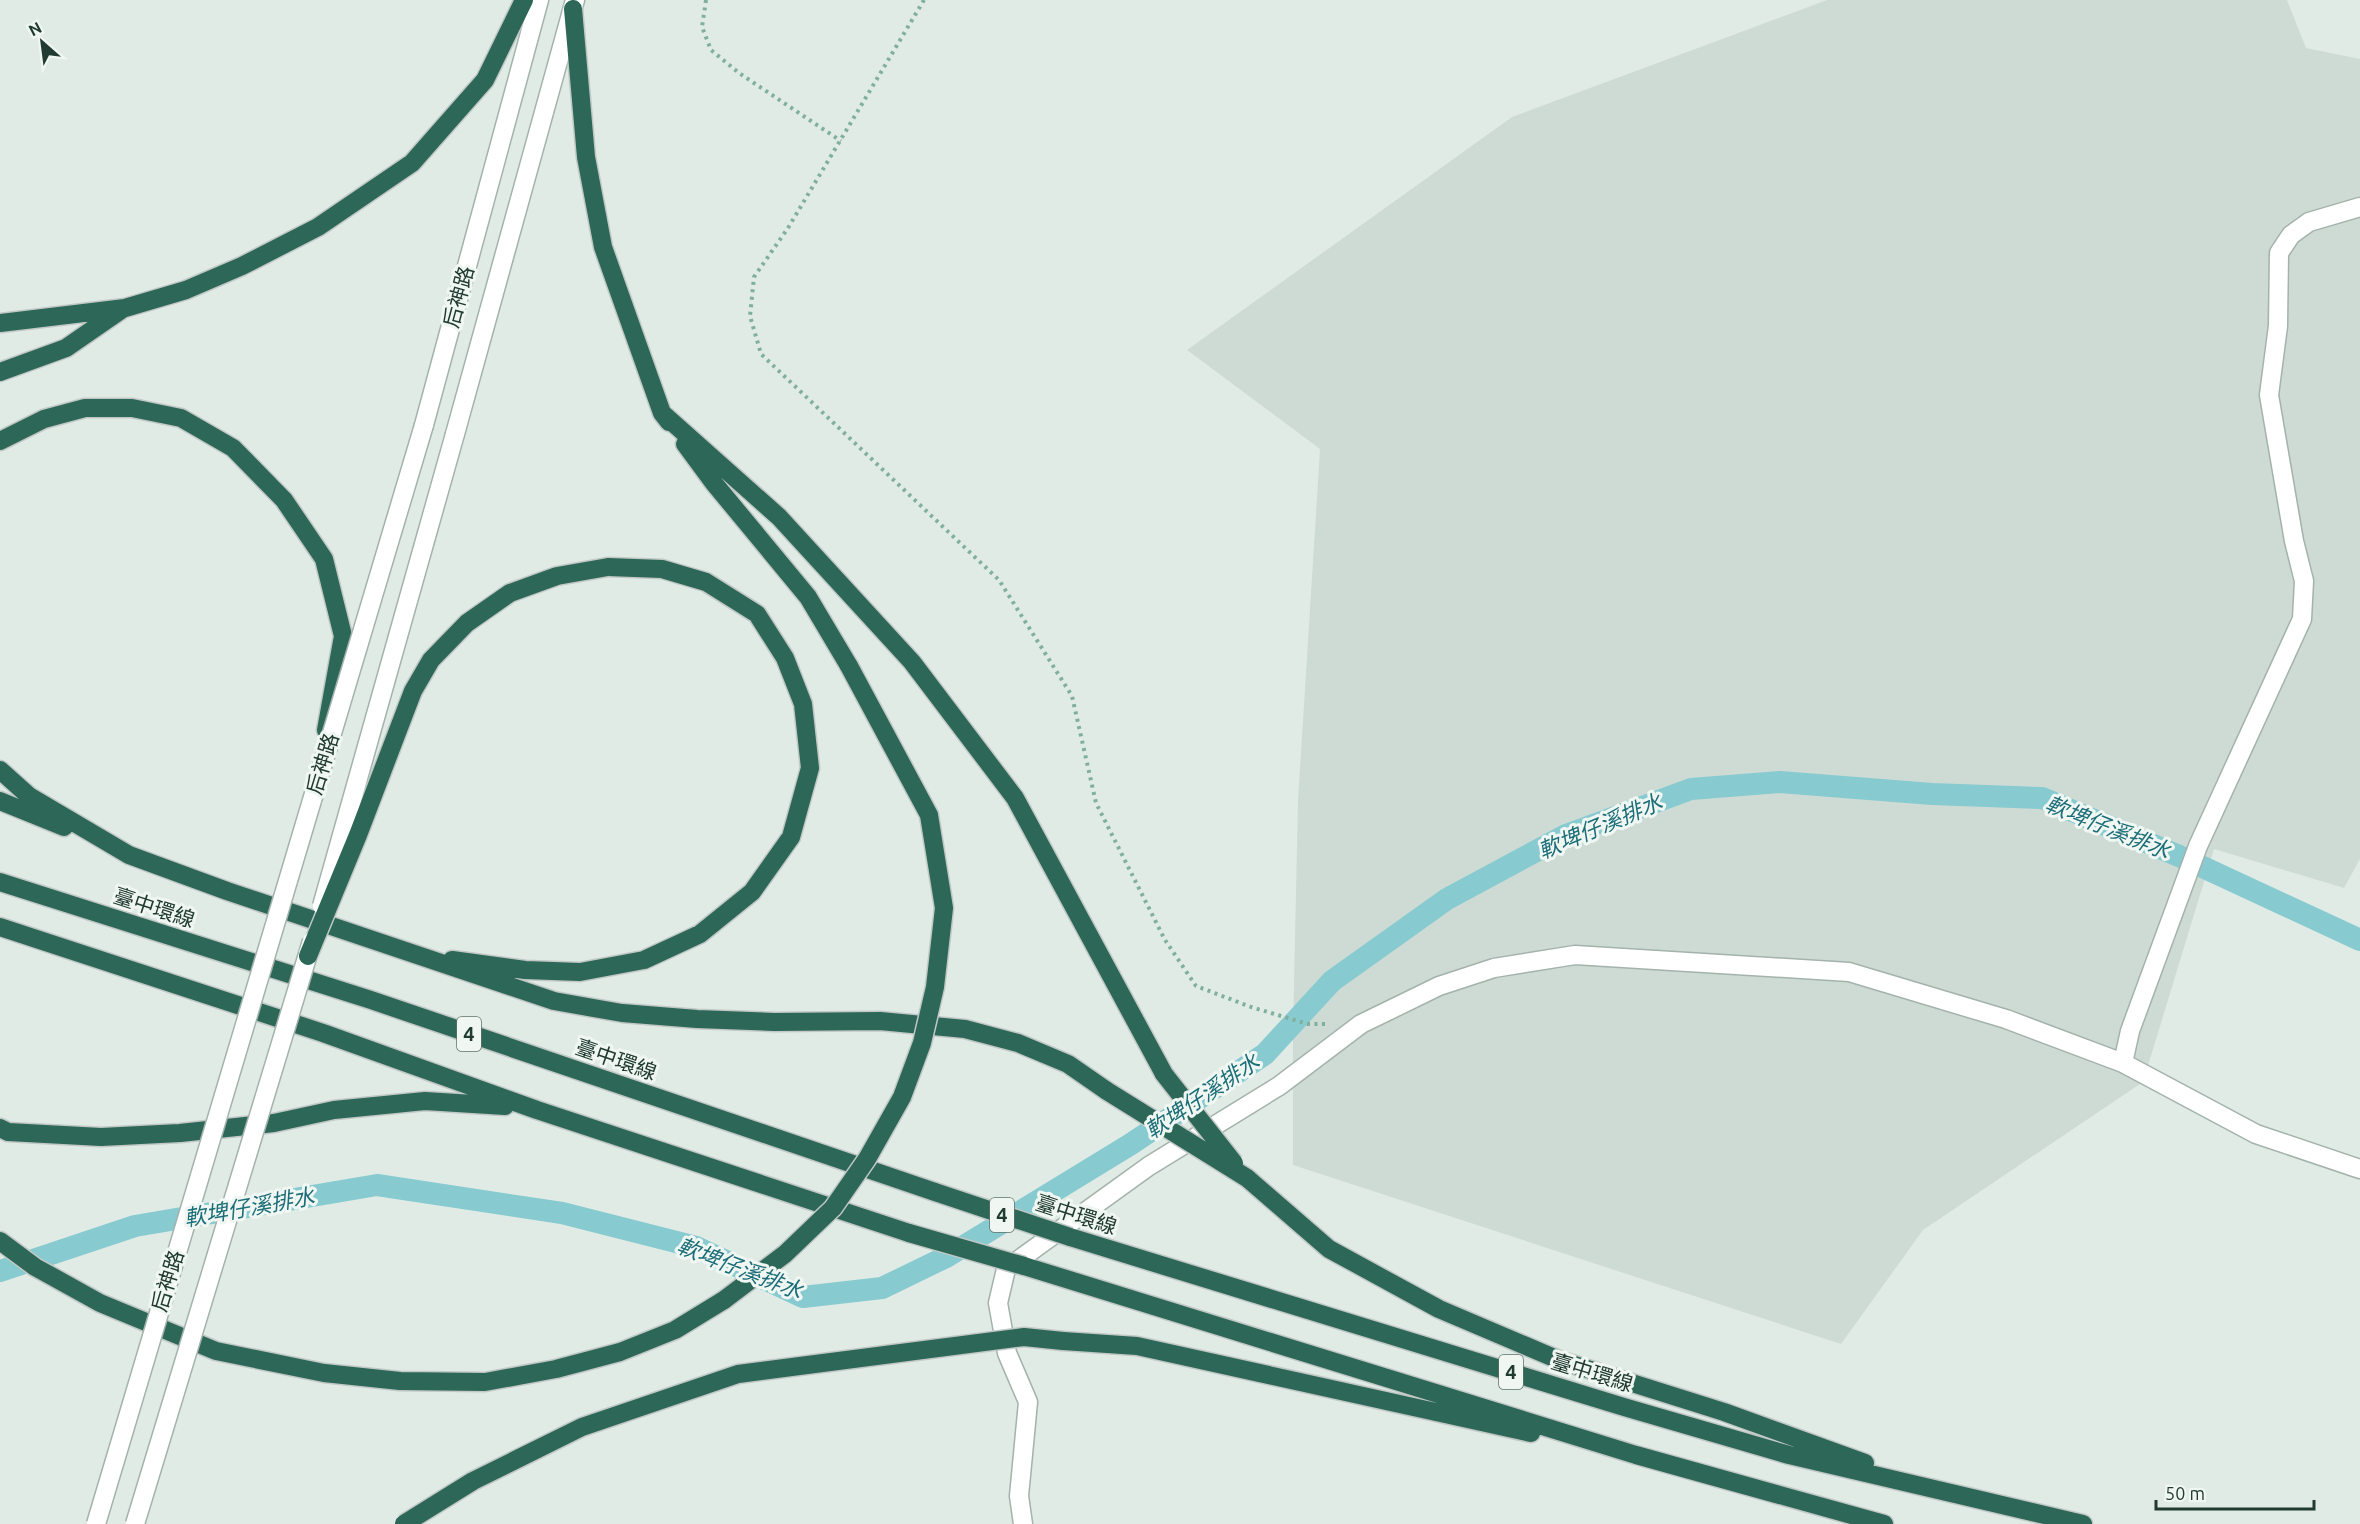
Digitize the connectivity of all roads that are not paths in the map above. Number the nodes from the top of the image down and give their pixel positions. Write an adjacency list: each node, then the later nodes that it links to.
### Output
1 (524, 0): 5 (highway)
2 (539, 0): 11 (street, 后神路, bridge)
3 (574, 5): 8 (highway); 17 (street, 后神路, bridge)
4 (2360, 207): 18 (street)
5 (125, 308): 6 (highway); 7 (highway)
6 (0, 323)
7 (0, 372)
8 (662, 413): 22 (highway, bridge); 23 (highway, bridge)
9 (0, 441): 11 (highway, bridge)
10 (0, 771): 13 (highway)
11 (314, 795): 26 (street, 后神路, bridge)
12 (0, 801): 13 (highway)
13 (129, 855): 16 (highway)
14 (0, 882): 25 (highway, 臺中環線 / 4, bridge)
15 (0, 927): 19 (highway, 4)
16 (419, 955): 17 (highway, bridge); 22 (highway, bridge)
17 (308, 956): 27 (street, 后神路, bridge)
18 (2123, 1063): 21 (street); 29 (street)
19 (537, 1110): 20 (highway); 24 (highway, 4, bridge)
20 (0, 1128)
21 (2360, 1169)
22 (1247, 1178): 25 (highway)
23 (0, 1241)
24 (1636, 1455): 28 (highway, bridge); 30 (highway, 4)
25 (1957, 1496): 31 (highway, 臺中環線 / 4)
26 (96, 1524)
27 (135, 1524)
28 (405, 1524)
29 (1023, 1524)
30 (1884, 1524)
31 (2084, 1524)

